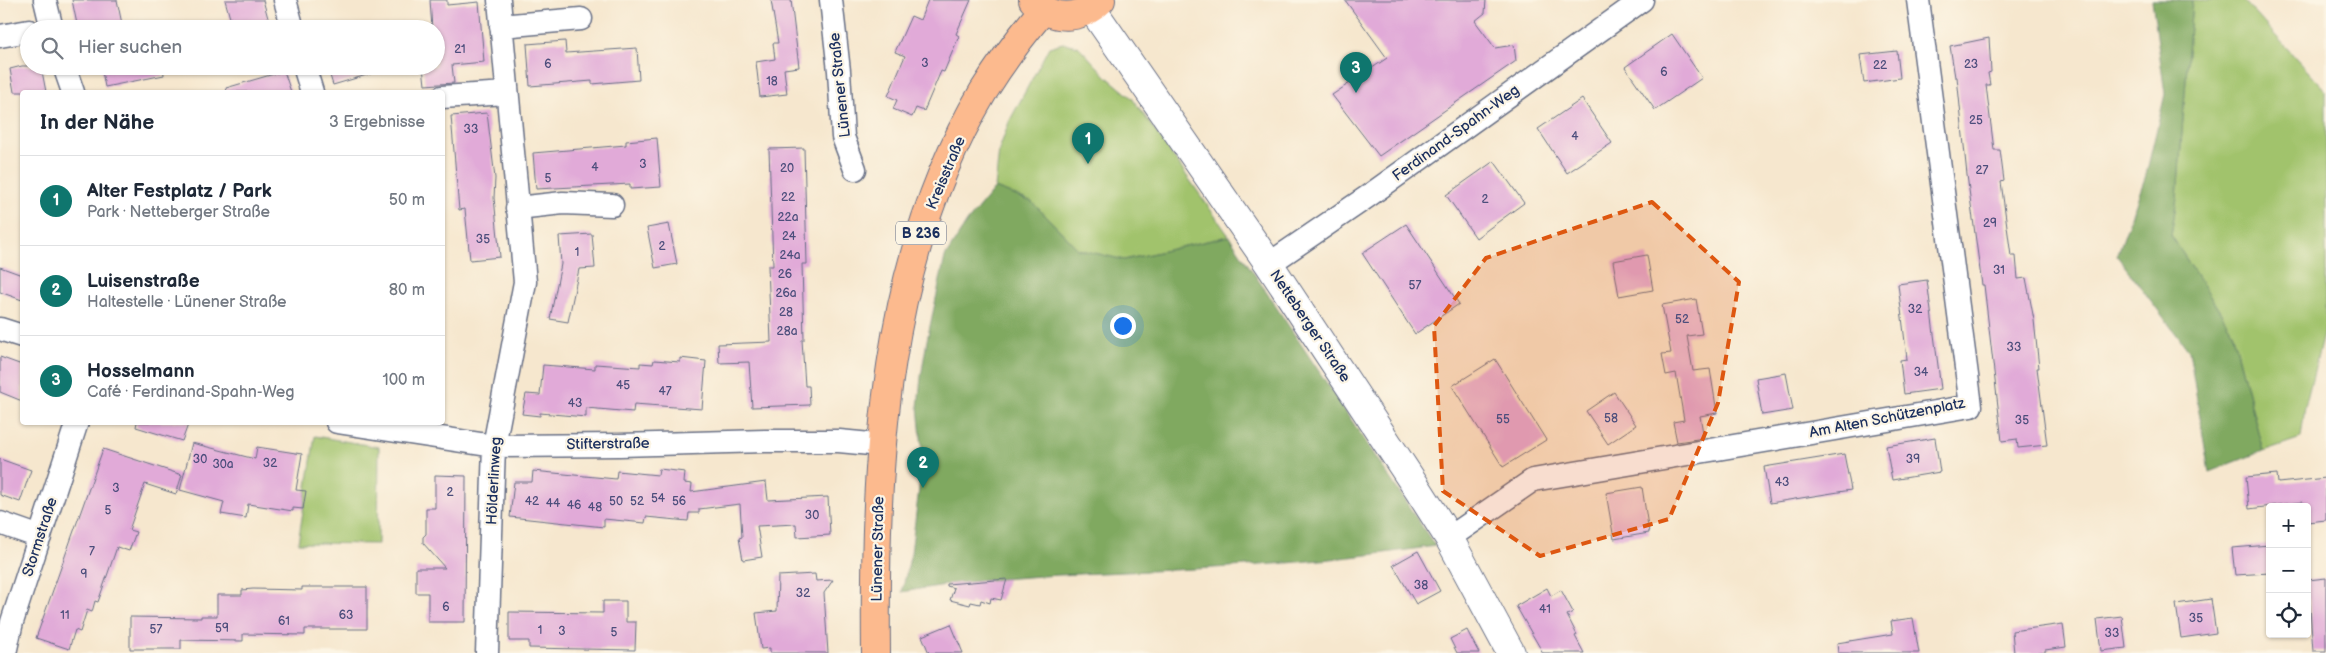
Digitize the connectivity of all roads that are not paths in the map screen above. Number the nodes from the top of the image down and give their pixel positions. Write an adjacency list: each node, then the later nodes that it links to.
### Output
1 (45, 0): 10 (street)
2 (285, 0): 11 (street)
3 (499, 0): 12 (street, Hölderlinweg)
4 (831, 0): 21 (street, Lünener Straße)
5 (1642, 0): 24 (street, Ferdinand-Spahn-Weg)
6 (1918, 0): 33 (street, Am Alten Schützenplatz)
7 (1038, 5): 8 (main road, B 236); 29 (main road, Kreisstraße / B 236)
8 (1096, 5): 24 (street, Netteberger Straße)
9 (581, 19): 12 (street)
10 (46, 20)
11 (291, 20)
12 (501, 26): 19 (street, Hölderlinweg)
13 (20, 32): 14 (street)
14 (0, 36)
15 (67, 75): 17 (street)
16 (307, 75): 18 (street)
17 (72, 90)
18 (311, 90)
19 (506, 93): 20 (street); 23 (street, Hölderlinweg)
20 (445, 97)
21 (855, 169)
22 (612, 205): 23 (street)
23 (517, 208): 30 (street, Hölderlinweg)
24 (1269, 264): 33 (street, Netteberger Straße)
25 (0, 329): 26 (street)
26 (20, 335)
27 (75, 425): 32 (street, Stormstraße)
28 (357, 425): 30 (street, Stifterstraße)
29 (881, 445): 30 (street, Stifterstraße); 36 (main road, Lünener Straße / B 236)
30 (494, 446): 35 (street, Hölderlinweg)
31 (0, 523): 32 (street)
32 (40, 537): 34 (street, Stormstraße)
33 (1449, 538): 37 (street, Netteberger Straße)
34 (5, 653)
35 (487, 653)
36 (876, 653)
37 (1511, 653)

